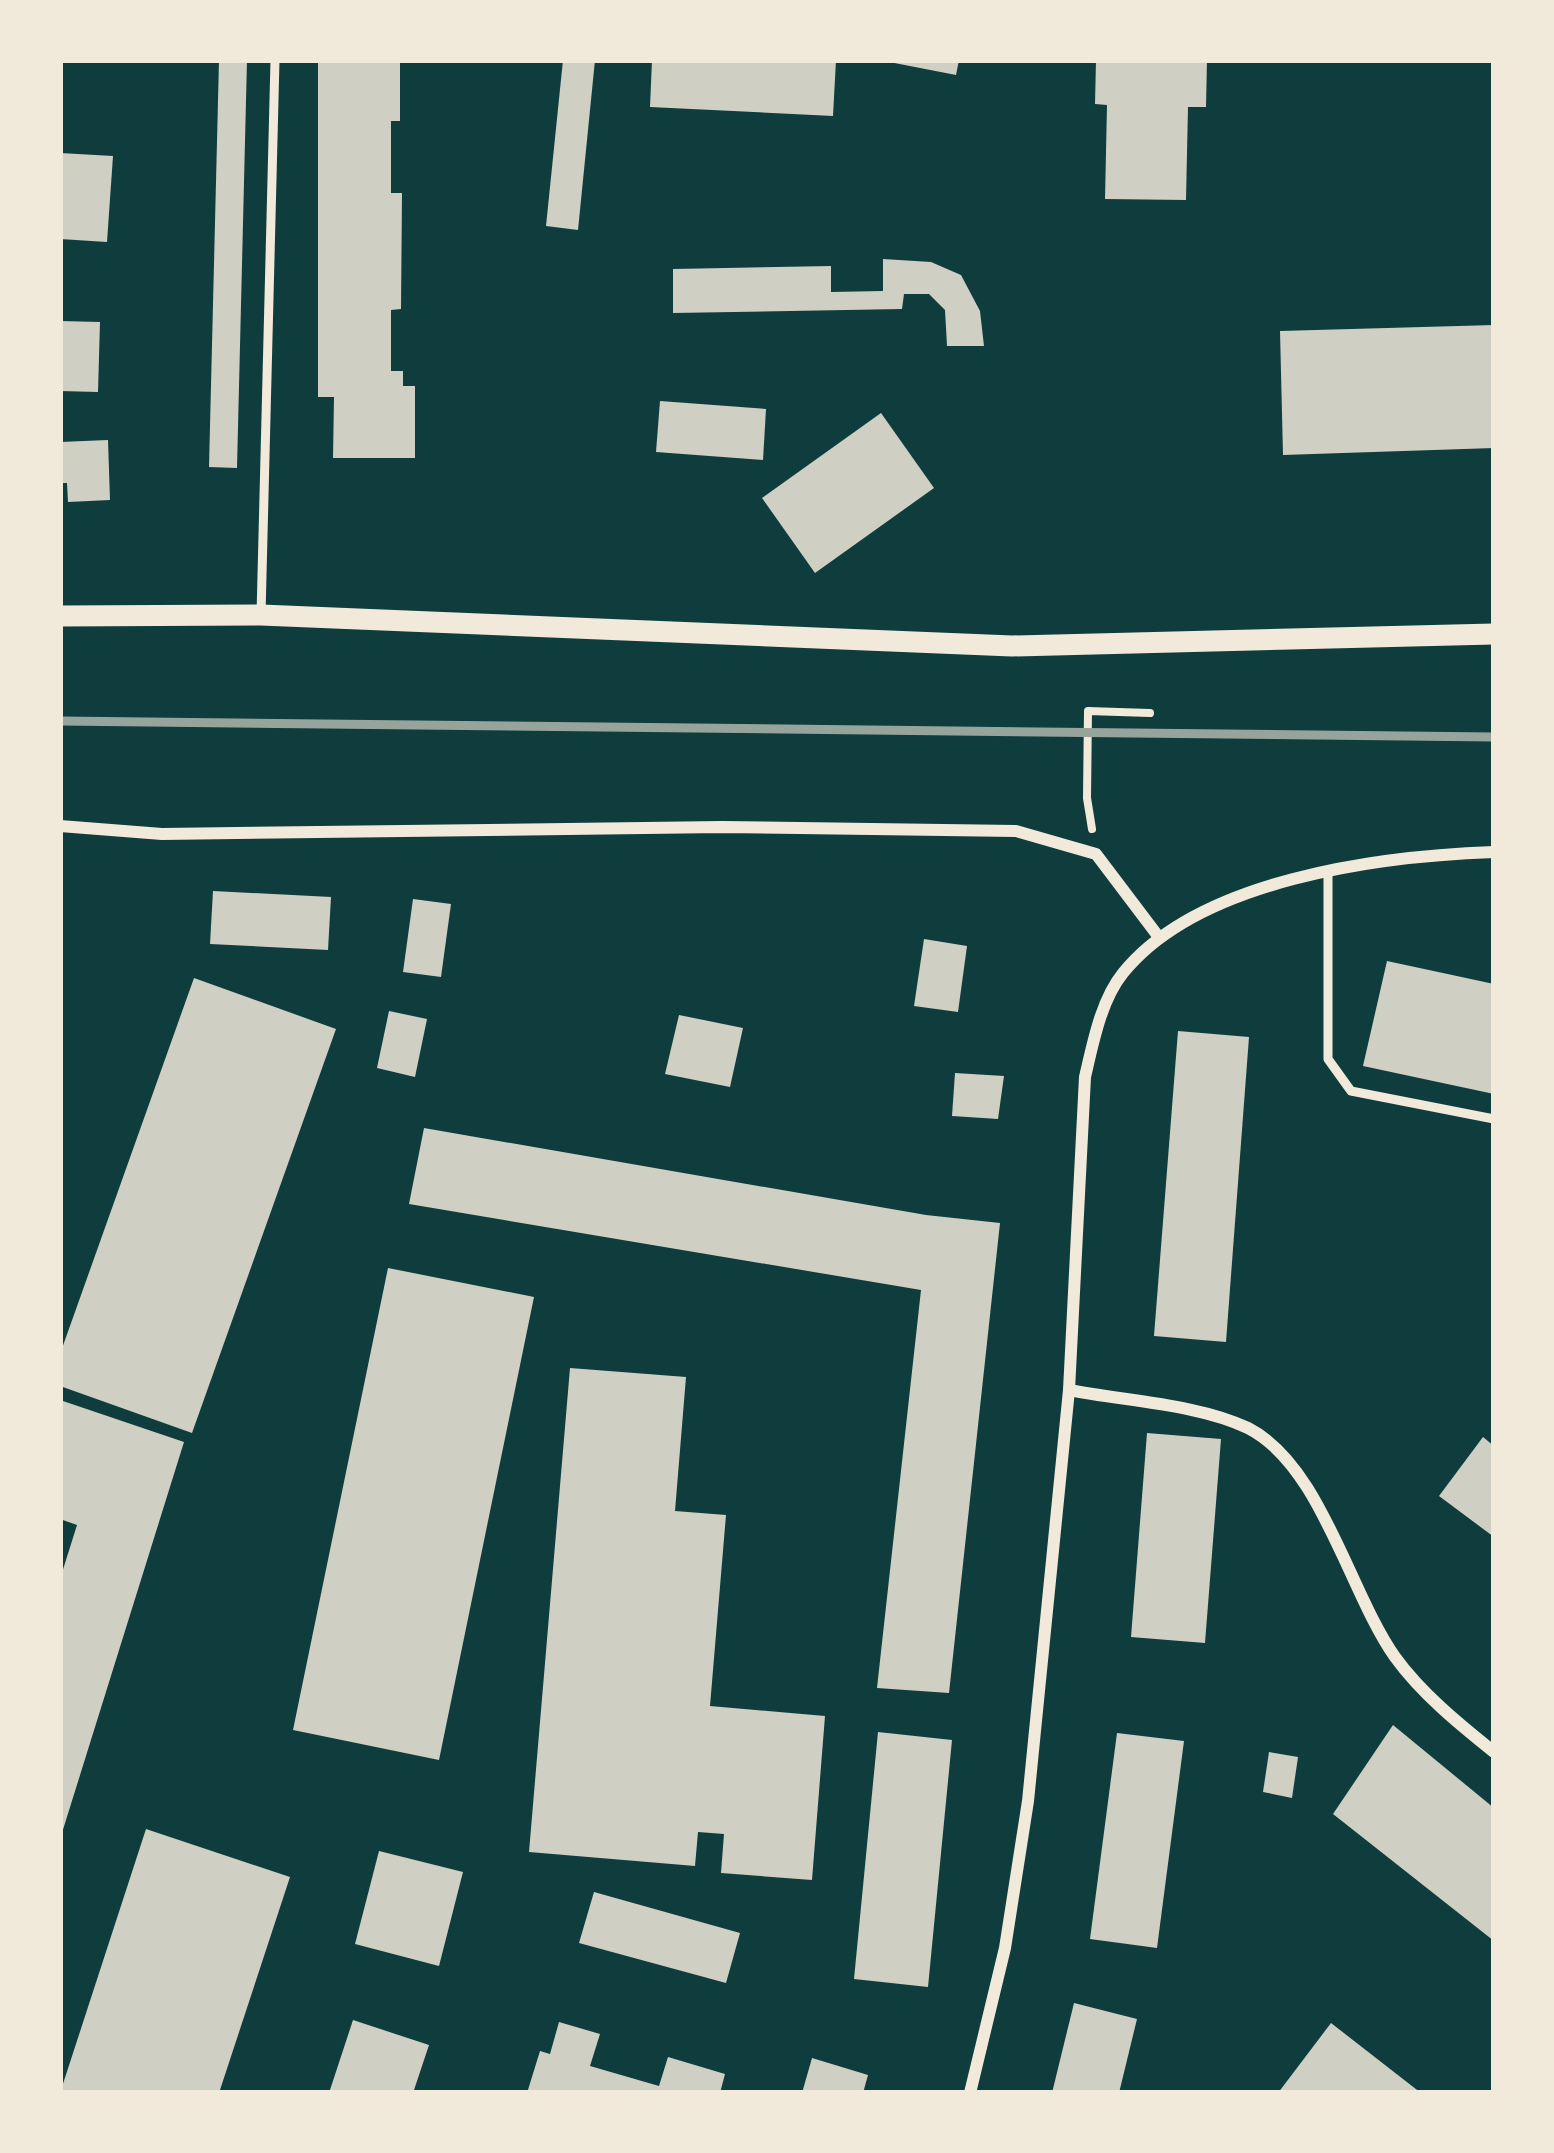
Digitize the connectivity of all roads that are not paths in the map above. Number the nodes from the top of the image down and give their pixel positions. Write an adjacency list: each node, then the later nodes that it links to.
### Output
1 (275, 60): 2 (lane)
2 (261, 615): 3 (street); 4 (street)
3 (60, 616)
4 (1494, 634)
5 (60, 826): 8 (street)
6 (1494, 852): 7 (street)
7 (1328, 872): 8 (street); 9 (lane)
8 (1158, 936): 10 (street)
9 (1494, 1119)
10 (1069, 1390): 11 (street); 12 (street)
11 (1494, 1752)
12 (970, 2093)

